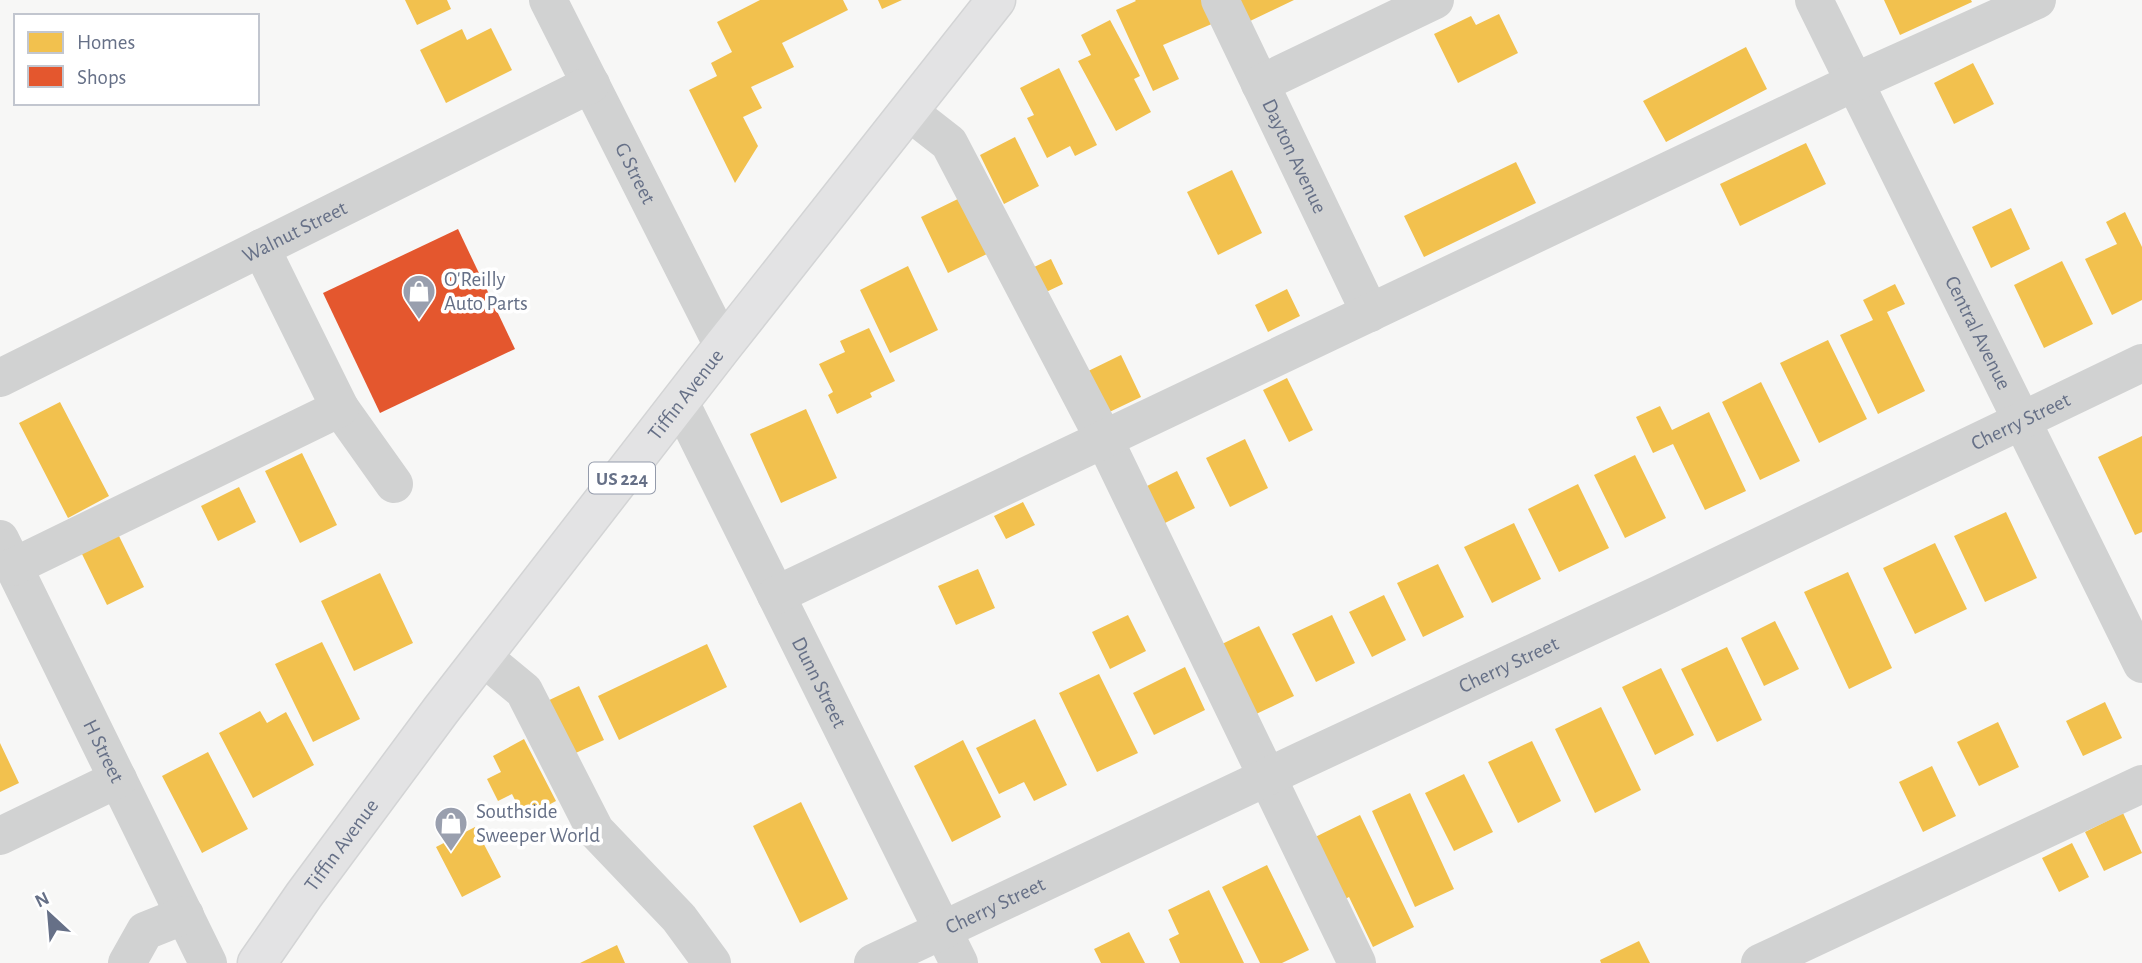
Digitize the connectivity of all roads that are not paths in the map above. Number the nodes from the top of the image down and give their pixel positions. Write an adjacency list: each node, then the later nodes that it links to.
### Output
1 (548, 0): 8 (street, G Street)
2 (996, 0): 10 (highway, Tiffin Avenue / US 224)
3 (1220, 0): 9 (street, Dayton Avenue)
4 (1436, 0): 9 (street)
5 (1814, 0): 7 (street, Central Avenue)
6 (2037, 0): 7 (street)
7 (1855, 82): 12 (street); 18 (street, Central Avenue)
8 (591, 84): 11 (street, Walnut Street); 13 (street, G Street)
9 (1260, 84): 12 (street, Dayton Avenue)
10 (908, 111): 13 (highway, Tiffin Avenue / US 224); 19 (street)
11 (261, 248): 15 (street, Walnut Street); 17 (street)
12 (1370, 313): 19 (street)
13 (723, 346): 16 (highway, Tiffin Avenue / US 224)
14 (2142, 363): 18 (street, Cherry Street)
15 (0, 379)
16 (680, 402): 22 (street, Dunn Street); 23 (highway, Tiffin Avenue / US 224)
17 (340, 408): 20 (street); 21 (street)
18 (2021, 420): 24 (street, Central Avenue); 25 (street, Cherry Street)
19 (1104, 439): 22 (street); 25 (street)
20 (394, 484)
21 (7, 553): 26 (street, H Street)
22 (776, 595): 30 (street, Dunn Street)
23 (483, 657): 33 (highway, Tiffin Avenue / US 224); 34 (street)
24 (2142, 664)
25 (1266, 777): 30 (street, Cherry Street); 36 (street)
26 (118, 779): 28 (street); 29 (street, H Street)
27 (2142, 783): 37 (street)
28 (0, 836)
29 (185, 915): 31 (street); 32 (street, H Street)
30 (951, 946): 35 (street, Cherry Street)
31 (127, 963)
32 (208, 963)
33 (257, 963)
34 (712, 963)
35 (873, 963)
36 (1357, 963)
37 (1760, 963)

